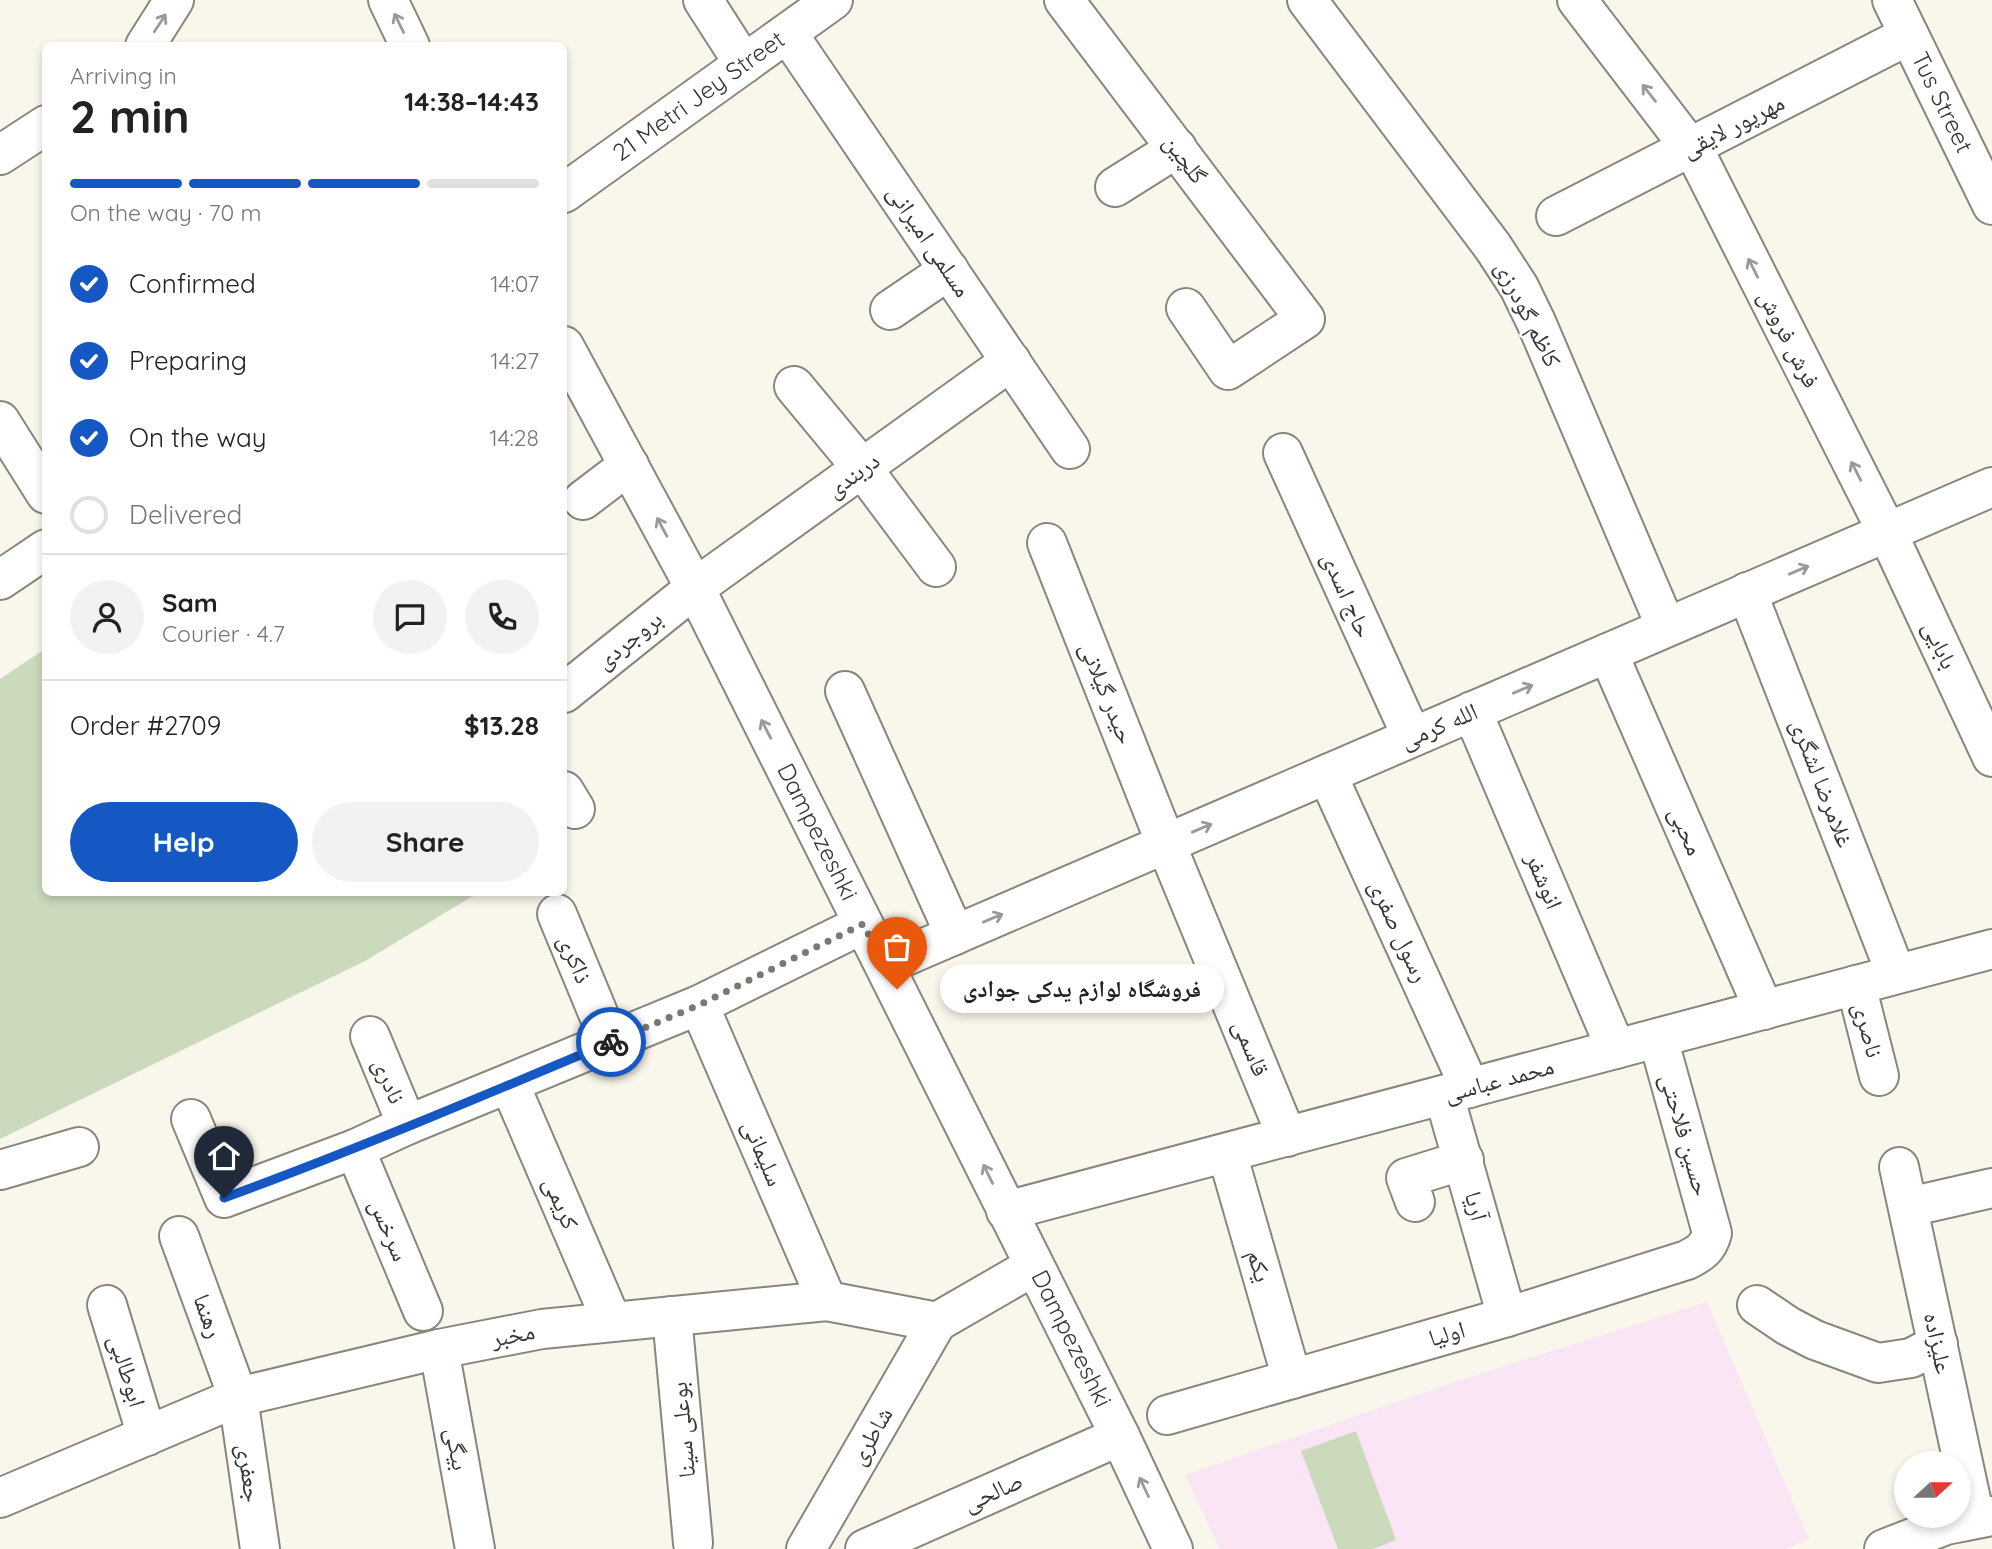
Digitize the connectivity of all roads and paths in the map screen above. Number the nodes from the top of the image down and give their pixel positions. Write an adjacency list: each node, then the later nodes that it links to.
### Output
1 (174, 0): 11 (street, one-way to 1)
2 (388, 0): 12 (street, one-way to 2)
3 (703, 0): 13 (street)
4 (833, 0): 9 (street, 21 Metri Jey Street)
5 (1064, 0): 15 (street, گلچین)
6 (1307, 0): 44 (street, کاظم گودرزی)
7 (1577, 0): 16 (street, فرش فروش, one-way to 7)
8 (1892, 0): 10 (street, Tus Street)
9 (788, 34): 13 (street, 21 Metri Jey Street); 23 (street, مسلمی امیرانی)
10 (1909, 36): 16 (street, مهرپور لایقی); 18 (street, Tus Street)
11 (148, 42)
12 (408, 42)
13 (744, 64): 20 (street, 21 Metri Jey Street)
14 (42, 127): 17 (street)
15 (1177, 148): 19 (street); 24 (street, گلچین)
16 (1689, 148): 22 (street, مهرپور لایقی); 37 (street, فرش فروش, one-way to 16)
17 (0, 153)
18 (1980, 154): 21 (street, Tus Street)
19 (1115, 187)
20 (567, 191)
21 (1992, 205)
22 (1556, 216)
23 (949, 270): 25 (street); 27 (street, مسلمی امیرانی)
24 (1186, 308)
25 (890, 310)
26 (567, 351): 32 (street, Dampezeshki)
27 (1011, 361): 30 (street, مسلمی امیرانی); 33 (street, دربندی)
28 (794, 386): 33 (street)
29 (0, 421): 35 (street)
30 (1070, 449)
31 (1283, 453): 49 (street, حاج اسدی)
32 (629, 465): 36 (street); 42 (street, Dampezeshki, one-way to 32)
33 (862, 468): 40 (street); 42 (street, دربندی)
34 (1992, 487): 37 (street, الله کرمی)
35 (42, 488)
36 (583, 500)
37 (1887, 532): 43 (street, الله کرمی, one-way to 37); 50 (street, بابایی)
38 (1047, 543): 52 (street, حیدر گیلانی)
39 (26, 555): 41 (street)
40 (936, 567)
41 (0, 580)
42 (695, 588): 46 (street, بروجردی); 54 (street, Dampezeshki, one-way to 42)
43 (1747, 592): 44 (street, الله کرمی); 58 (street, غلامرضا لشگری)
44 (1666, 628): 45 (street, الله کرمی)
45 (1608, 653): 48 (street, الله کرمی, one-way to 45); 61 (street, محبی)
46 (567, 691)
47 (845, 691): 55 (street)
48 (1472, 711): 49 (street, الله کرمی); 65 (street, انوشفر)
49 (1412, 737): 51 (street, الله کرمی)
50 (1992, 757)
51 (1327, 774): 52 (street, الله کرمی, one-way to 51); 68 (street, رسول صفری)
52 (1166, 844): 55 (street, الله کرمی, one-way to 52); 71 (street, قاسمی)
53 (557, 914): 64 (street, ذاکری)
54 (863, 924): 57 (street, Dampezeshki); 60 (street)
55 (955, 935): 57 (street, الله کرمی)
56 (1992, 949): 58 (street, محمد عباسی)
57 (885, 965): 81 (street, Dampezeshki, one-way to 57)
58 (1896, 974): 59 (street, محمد عباسی)
59 (1856, 985): 61 (street, محمد عباسی); 66 (street, ناصری)
60 (699, 1005): 64 (street); 85 (street, سلیمانی)
61 (1763, 1010): 63 (street, محمد عباسی)
62 (370, 1036): 70 (street, نادری)
63 (1658, 1038): 65 (street, محمد عباسی); 82 (street, حسین فلاحتی)
64 (610, 1042): 67 (street)
65 (1616, 1049): 68 (street, محمد عباسی)
66 (1879, 1076)
67 (510, 1085): 70 (street); 91 (street, کریمی)
68 (1457, 1091): 71 (street, محمد عباسی); 75 (street, آریا)
69 (191, 1119): 73 (street)
70 (407, 1125): 73 (street)
71 (1287, 1137): 74 (street, محمد عباسی)
72 (79, 1147): 77 (street)
73 (355, 1149): 88 (street, سرخس)
74 (1227, 1153): 81 (street, محمد عباسی); 95 (street, یکم)
75 (1464, 1160): 79 (street); 90 (street, آریا)
76 (1899, 1167): 80 (street, علیزاده)
77 (0, 1170)
78 (1992, 1188): 80 (street)
79 (1415, 1202)
80 (1909, 1207): 93 (street, علیزاده)
81 (1006, 1211): 84 (street, Dampezeshki)
82 (1712, 1233): 90 (street, اولیا)
83 (179, 1236): 96 (street, رهنما)
84 (1034, 1266): 92 (street); 99 (street, Dampezeshki)
85 (827, 1301): 89 (street, مخبر); 92 (street, مخبر)
86 (107, 1305): 98 (street, ابوطالبی)
87 (1757, 1305): 93 (street)
88 (423, 1311)
89 (672, 1316): 91 (street, مخبر); 103 (street, بوعلی سینا)
90 (1507, 1317): 95 (street, اولیا)
91 (612, 1322): 94 (street, مخبر)
92 (937, 1322): 106 (street, شاطری)
93 (1938, 1344): 100 (street, علیزاده)
94 (439, 1349): 96 (street, مخبر); 105 (street, بیگی)
95 (1292, 1379): 97 (street, اولیا)
96 (238, 1397): 98 (street, مخبر); 104 (street, جعفری)
97 (1167, 1416)
98 (147, 1436): 101 (street, مخبر)
99 (1120, 1436): 107 (street, صالحی); 108 (street, Dampezeshki, one-way to 99)
100 (1955, 1451)
101 (0, 1499)
102 (1963, 1528): 109 (street)
103 (693, 1543)
104 (260, 1549)
105 (475, 1549)
106 (806, 1549)
107 (865, 1549)
108 (1173, 1549)
109 (1884, 1549)

